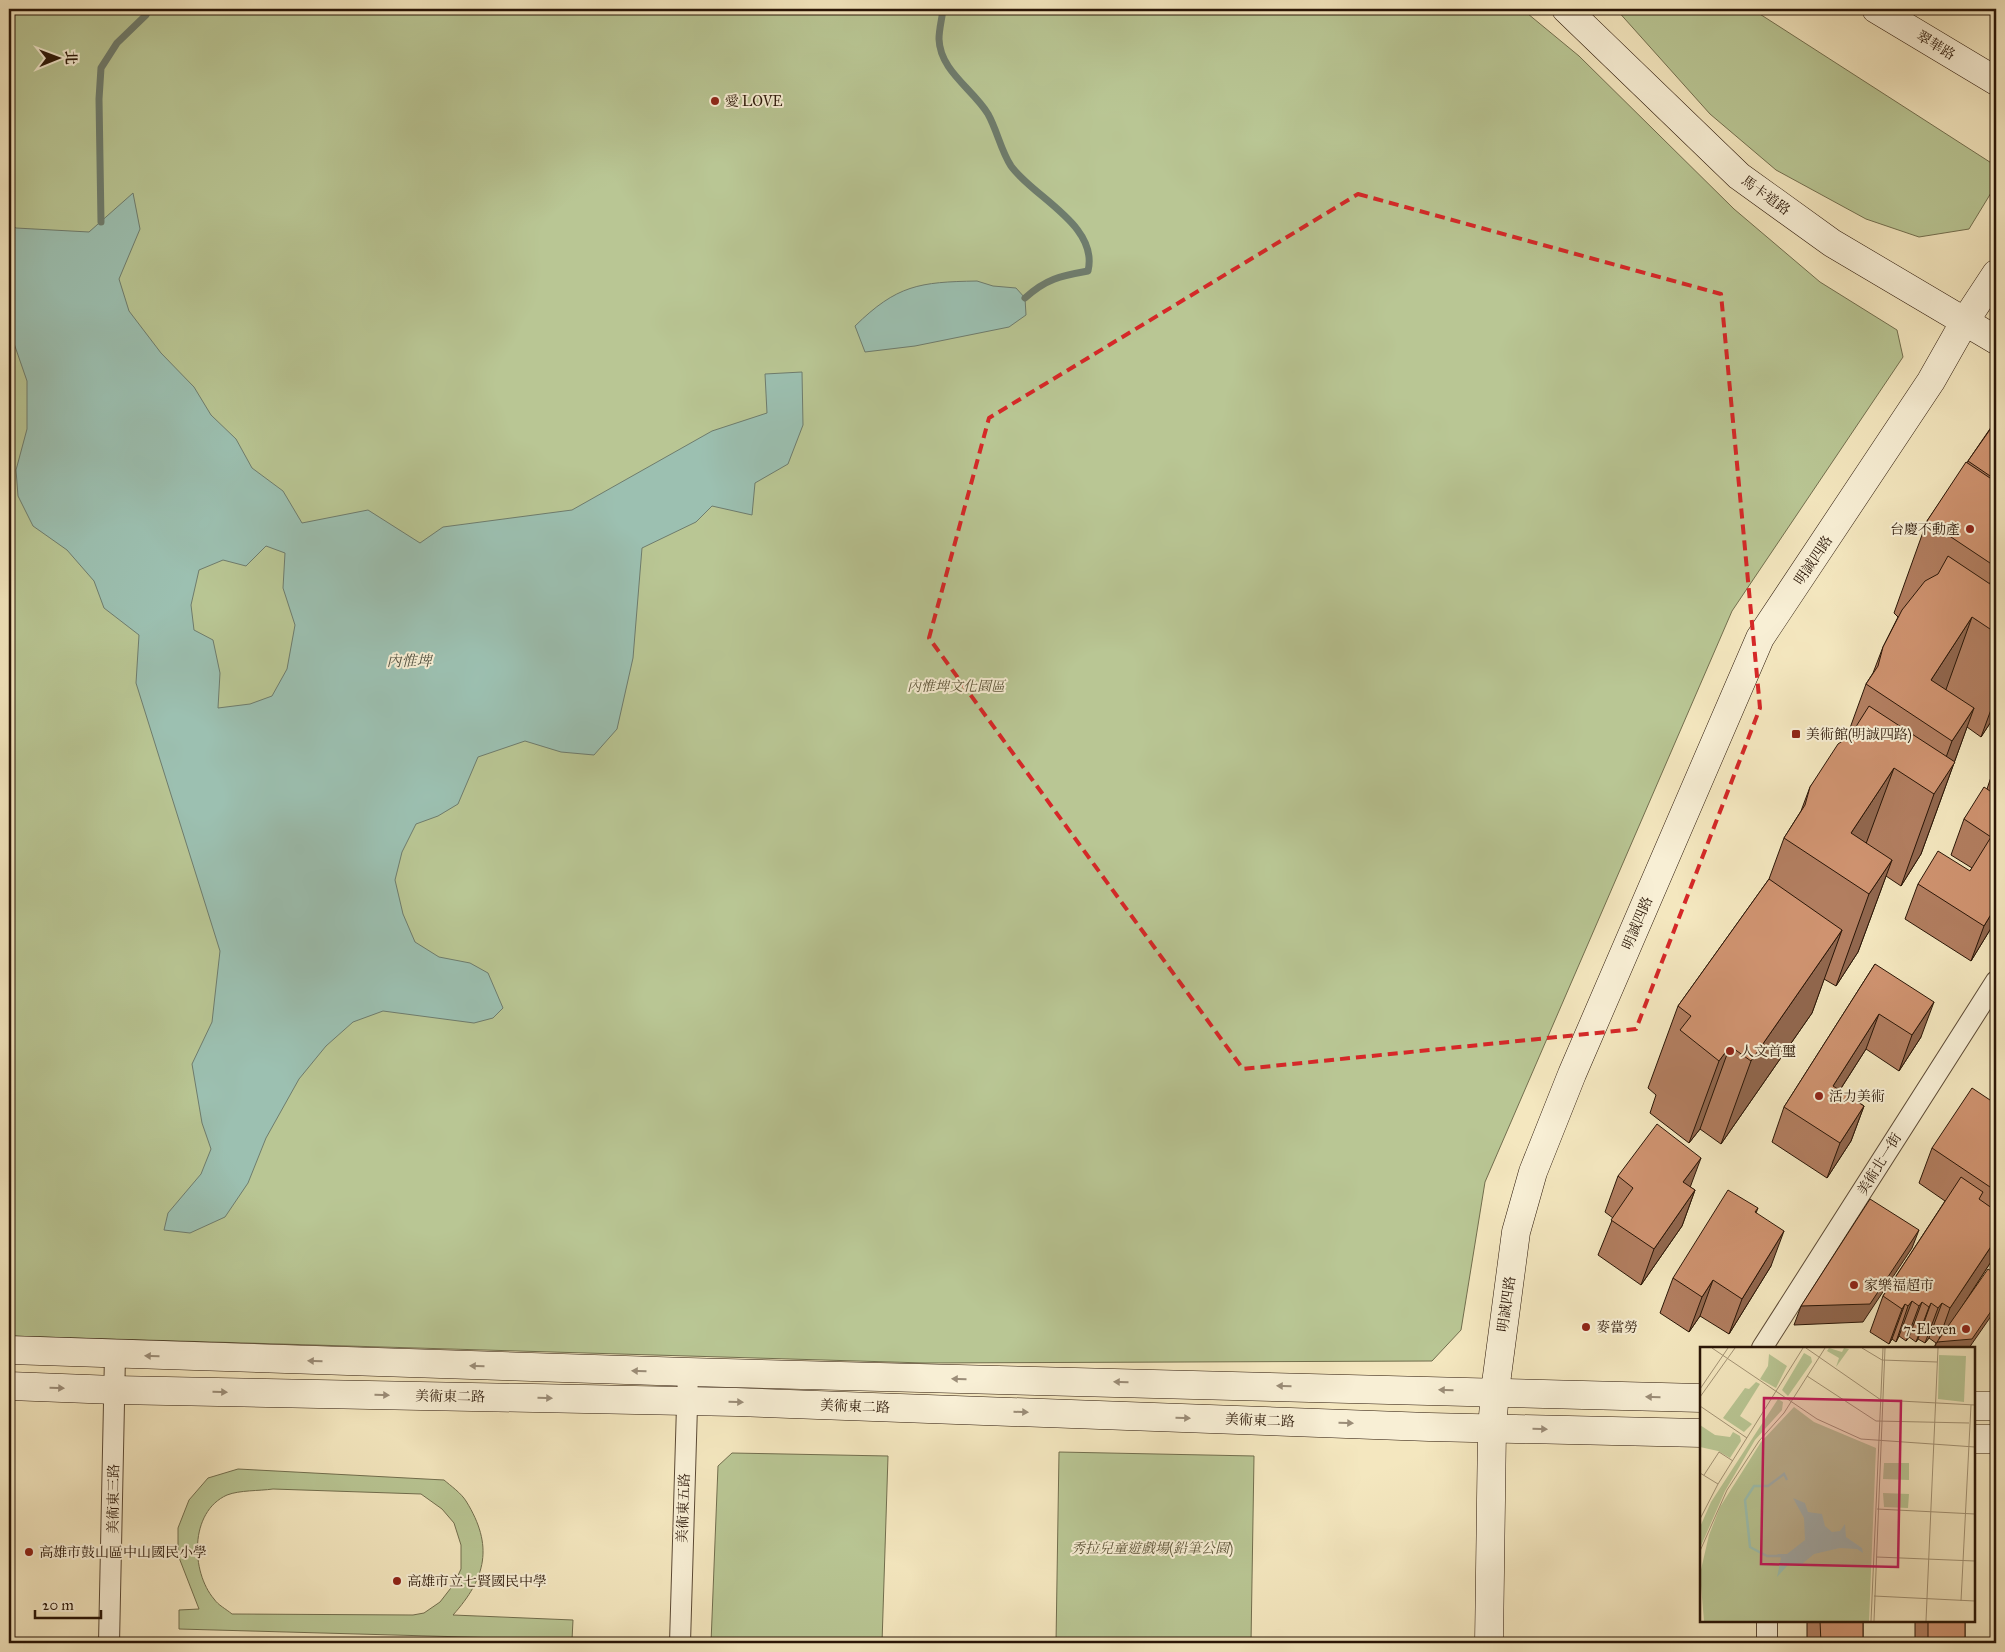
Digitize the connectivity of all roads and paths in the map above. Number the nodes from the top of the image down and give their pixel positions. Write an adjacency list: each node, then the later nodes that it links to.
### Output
1 (1566, 9): 5 (street, 馬卡道路)
2 (1876, 9): 3 (street, 翠華路)
3 (1996, 81)
4 (1996, 274): 5 (street, 明誠四路)
5 (1964, 321): 6 (street, 馬卡道路); 14 (street, 明誠四路)
6 (1996, 340)
7 (1996, 981): 8 (street, 美術北一街)
8 (1763, 1347)
9 (9, 1350): 10 (street)
10 (115, 1355): 11 (street, one-way to 10); 13 (street, 美術東三路)
11 (688, 1372): 14 (street, one-way to 11); 16 (street, 美術東五路)
12 (9, 1386): 13 (street, 美術東二路, one-way to 13)
13 (115, 1390): 16 (street, 美術東二路, one-way to 16); 24 (street, 美術東三路)
14 (1495, 1391): 15 (street, one-way to 14); 19 (street, 明誠四路)
15 (1700, 1398)
16 (688, 1402): 19 (street, 美術東二路, one-way to 19); 25 (street, 美術東五路)
17 (1975, 1406): 18 (street)
18 (1996, 1406)
19 (1492, 1429): 20 (street, 美術東二路, one-way to 20); 26 (street, 明誠四路)
20 (1700, 1434)
21 (1975, 1439): 22 (street)
22 (1996, 1439)
23 (1767, 1622): 27 (street)
24 (109, 1643)
25 (680, 1643)
26 (1489, 1643)
27 (1767, 1643)

